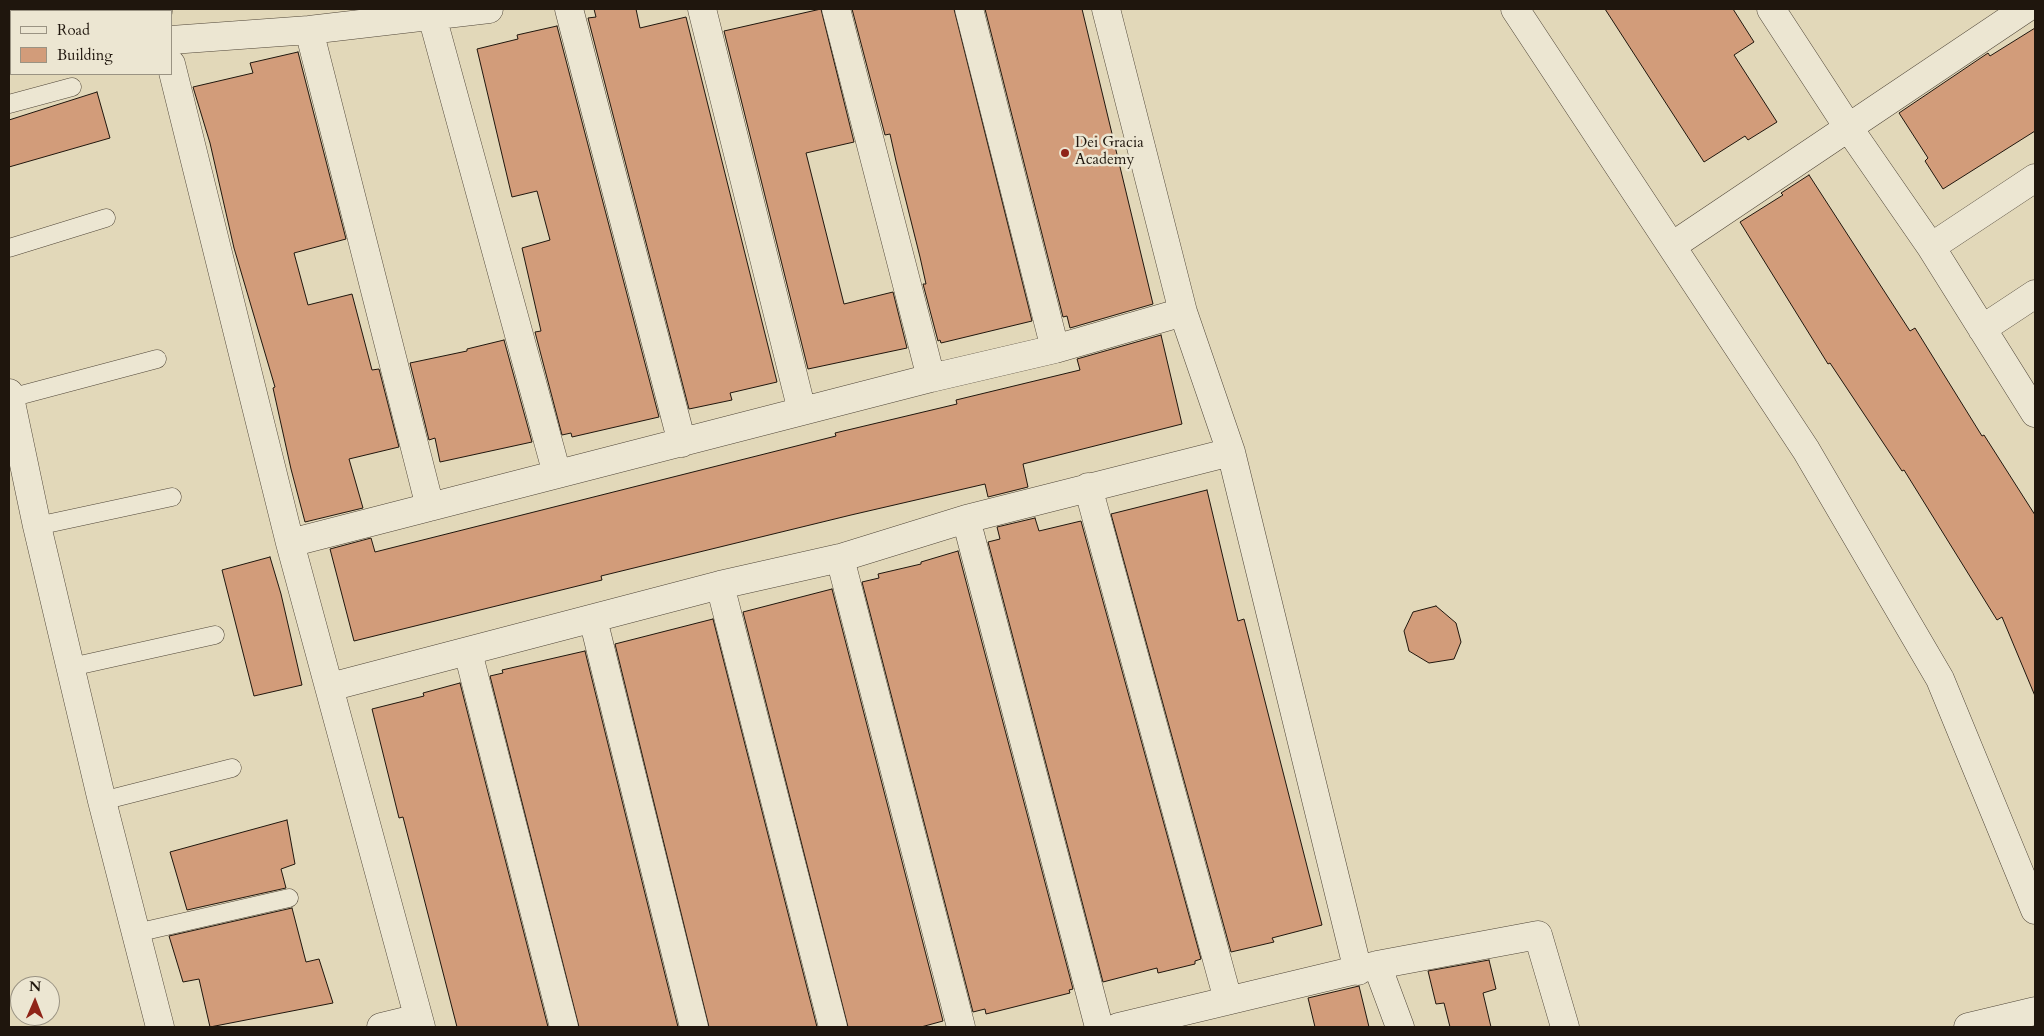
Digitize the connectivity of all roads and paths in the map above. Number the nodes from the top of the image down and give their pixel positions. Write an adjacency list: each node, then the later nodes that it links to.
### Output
1 (488, 9): 10 (street)
2 (569, 9): 31 (street)
3 (702, 9): 29 (street)
4 (836, 9): 27 (street)
5 (969, 9): 25 (street)
6 (1106, 9): 23 (street)
7 (1515, 9): 19 (street)
8 (1771, 9): 16 (street)
9 (2025, 9): 16 (street)
10 (432, 16): 11 (street); 33 (street)
11 (309, 30): 12 (street); 36 (street)
12 (172, 40)
13 (172, 68): 39 (street)
14 (72, 87): 15 (lane)
15 (9, 104)
16 (1848, 126): 19 (street); 21 (street)
17 (2035, 178): 21 (street)
18 (106, 218): 20 (lane)
19 (1672, 246): 50 (street)
20 (9, 248)
21 (1931, 248): 24 (street)
22 (2035, 294): 24 (street)
23 (1182, 312): 25 (street); 32 (street)
24 (1982, 329): 30 (street)
25 (1056, 349): 27 (street)
26 (157, 359): 28 (lane)
27 (931, 378): 29 (street)
28 (9, 395): 38 (street)
29 (802, 411): 31 (street)
30 (2035, 413)
31 (682, 443): 33 (street)
32 (1231, 452): 34 (street); 52 (street)
33 (556, 474): 36 (street)
34 (1088, 487): 37 (street); 53 (street)
35 (172, 497): 38 (lane)
36 (430, 507): 39 (street)
37 (966, 519): 40 (street); 62 (street)
38 (37, 526): 45 (street)
39 (290, 543): 46 (street)
40 (840, 558): 41 (street); 61 (street)
41 (720, 585): 42 (street); 60 (street)
42 (593, 619): 44 (street); 59 (street)
43 (215, 635): 45 (lane)
44 (468, 652): 46 (street); 58 (street)
45 (71, 667): 48 (street)
46 (330, 687): 55 (street)
47 (232, 768): 48 (lane)
48 (102, 801): 51 (street)
49 (289, 898): 51 (lane)
50 (2035, 910)
51 (136, 933): 56 (street)
52 (1368, 968): 53 (street); 64 (street); 65 (street)
53 (1228, 1000): 63 (street)
54 (2035, 1011): 66 (street)
55 (420, 1023): 57 (street)
56 (160, 1027)
57 (381, 1027)
58 (564, 1027)
59 (694, 1027)
60 (833, 1027)
61 (960, 1027)
62 (1099, 1027)
63 (1118, 1027)
64 (1400, 1027)
65 (1565, 1027)
66 (1968, 1027)

